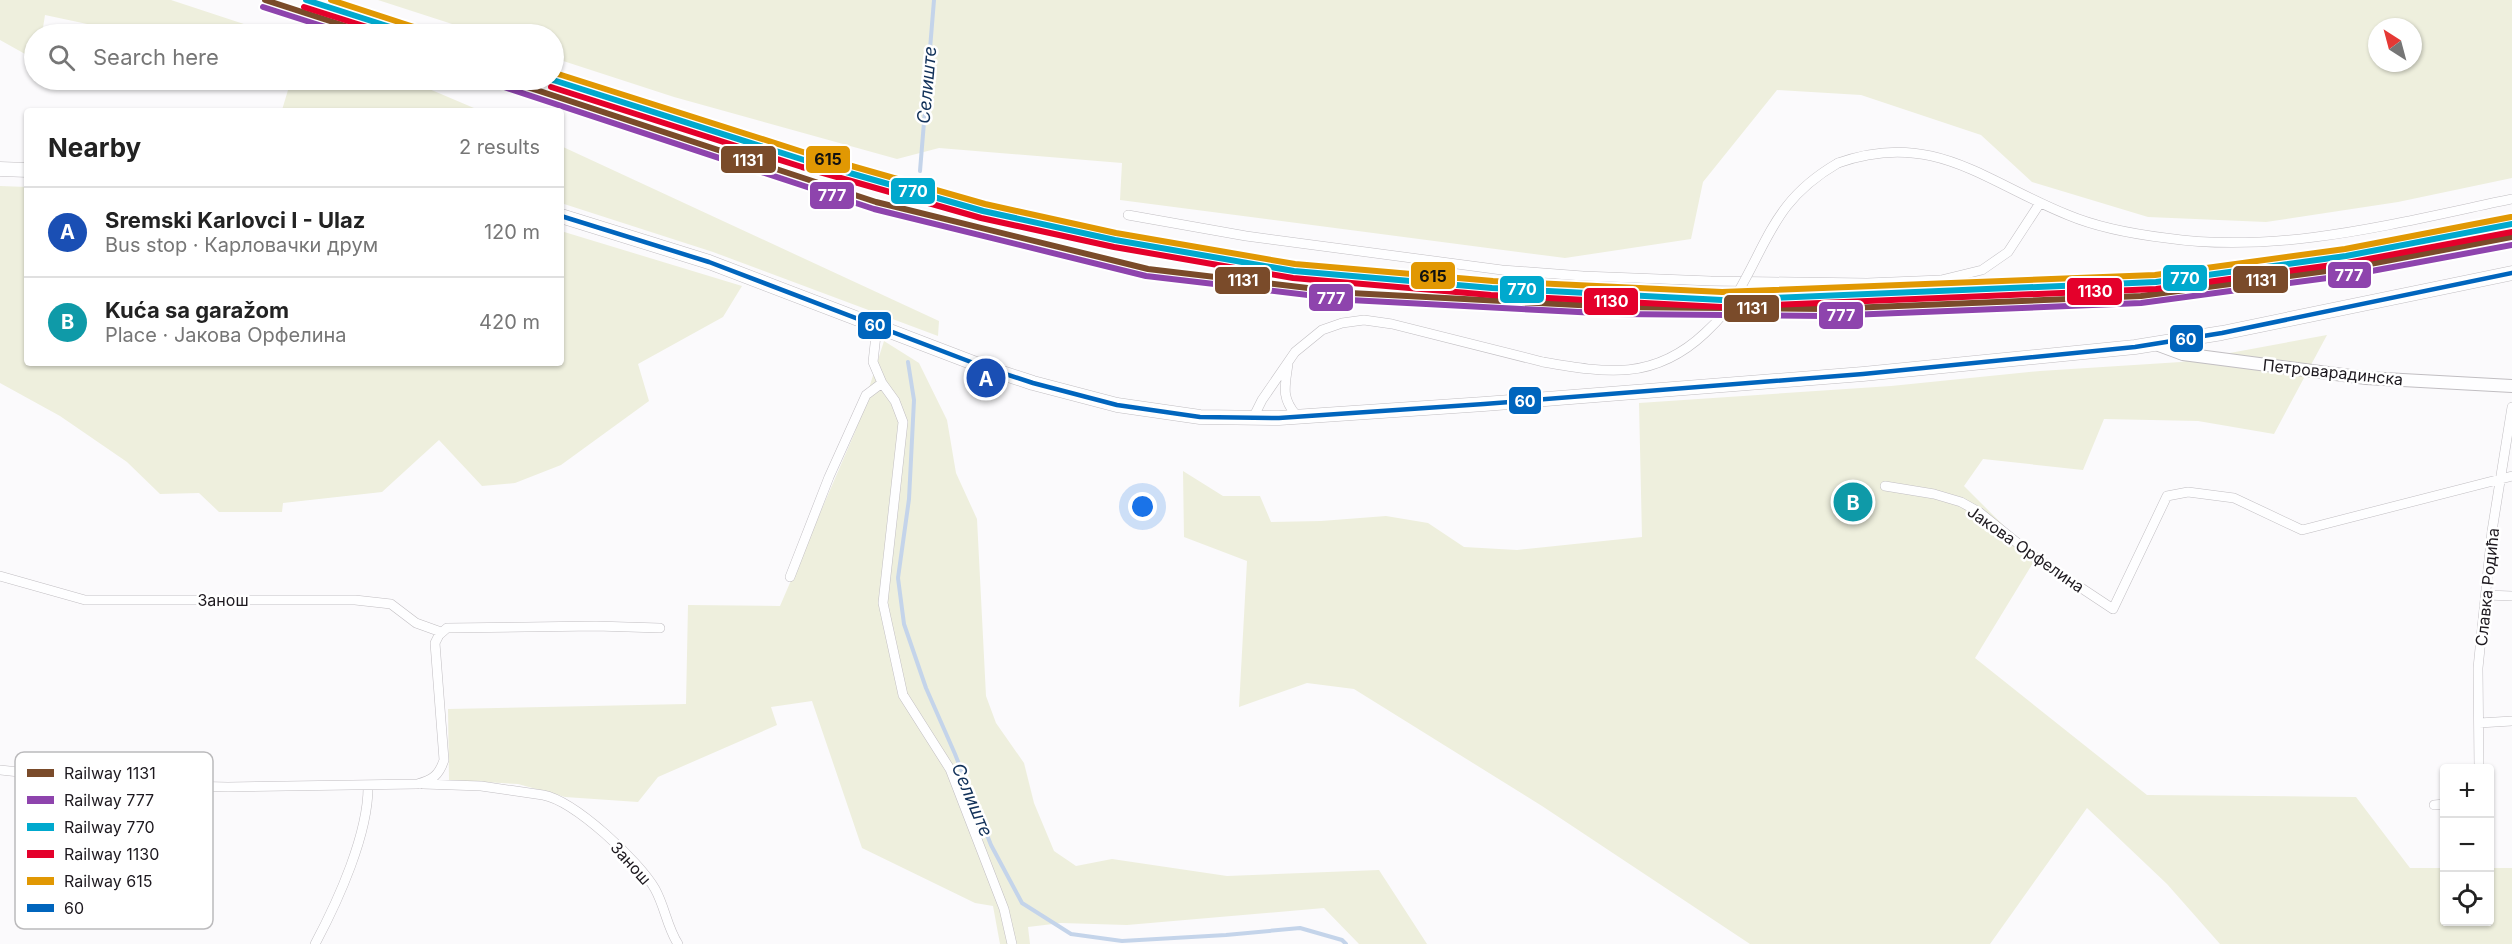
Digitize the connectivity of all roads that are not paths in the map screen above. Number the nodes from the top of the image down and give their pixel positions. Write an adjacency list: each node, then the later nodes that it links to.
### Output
1 (0, 169): 2 (main road)
2 (24, 170)
3 (2512, 200): 4 (street)
4 (2040, 203): 5 (street); 10 (street, bridge)
5 (1128, 215)
6 (564, 217): 8 (main road)
7 (2512, 273): 9 (main road)
8 (877, 326): 11 (street); 15 (main road)
9 (2156, 344): 12 (street, Петроварадинска); 14 (main road)
10 (1288, 362): 14 (street); 15 (street)
11 (882, 382): 19 (street); 36 (street)
12 (2512, 386)
13 (2512, 407): 16 (street, Славка Родића)
14 (1296, 415): 15 (main road)
15 (1253, 418)
16 (2507, 477): 17 (street, Јакова Орфелина); 20 (street, Славка Родића)
17 (1885, 486)
18 (0, 576): 23 (street, Занош)
19 (790, 577)
20 (2486, 595): 21 (street); 25 (street, Славка Родића)
21 (2512, 596)
22 (660, 628): 23 (street)
23 (441, 632): 29 (street)
24 (2512, 721): 25 (street)
25 (2479, 723): 26 (street, Славка Родића)
26 (2479, 764)
27 (0, 770): 28 (street, Занош)
28 (15, 772)
29 (417, 784): 31 (street, Занош); 35 (street, Занош)
30 (213, 785): 31 (street, Занош)
31 (368, 785): 34 (street)
32 (2440, 804): 33 (street)
33 (2434, 805)
34 (315, 944)
35 (678, 944)
36 (1012, 944)

